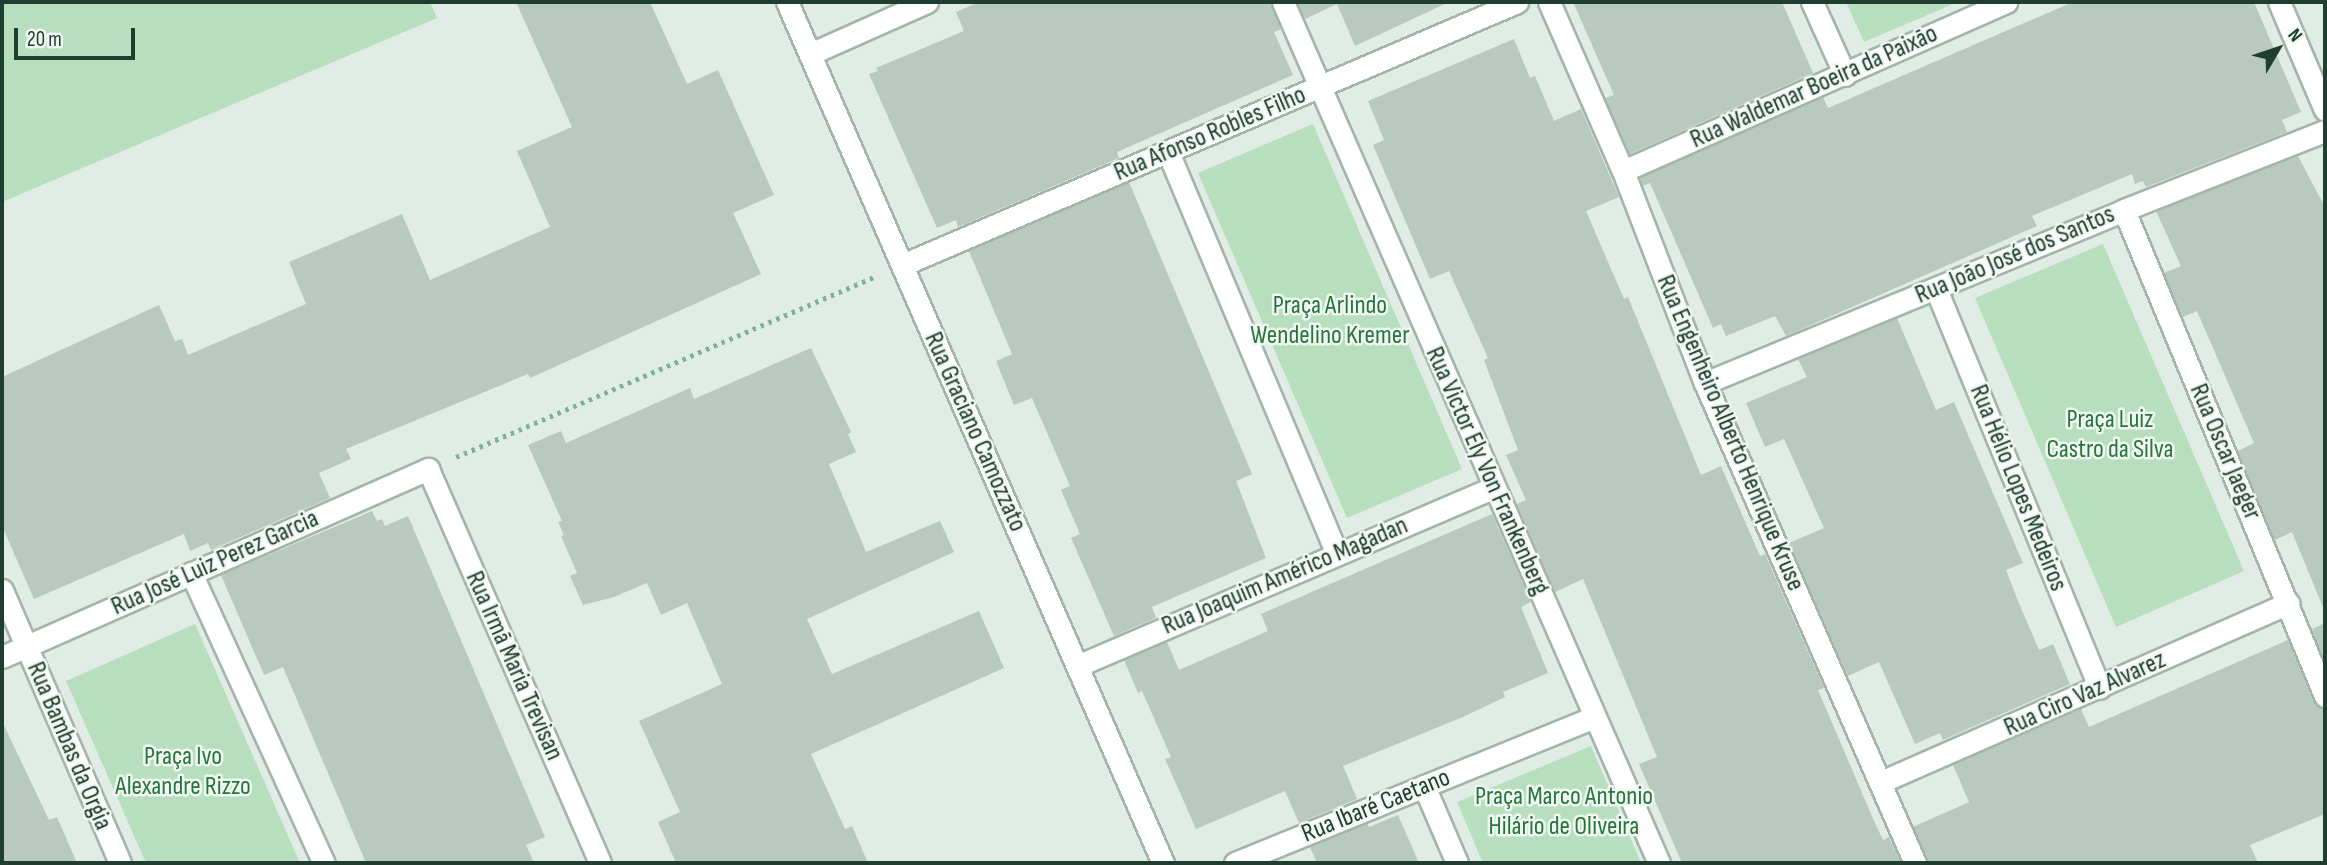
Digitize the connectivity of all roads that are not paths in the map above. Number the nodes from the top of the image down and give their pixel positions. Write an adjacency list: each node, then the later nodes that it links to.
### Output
1 (787, 2): 9 (street, Rua Graciano Camozzato)
2 (927, 2): 9 (street)
3 (1283, 2): 11 (street, Rua Victor Ely Von Frankenberg)
4 (1517, 2): 11 (street, Rua Afonso Robles Filho)
5 (1549, 2): 15 (street, Rua Engenheiro Alberto Henrique Kruse)
6 (1812, 2): 10 (street)
7 (2006, 2): 10 (street, Rua Waldemar Boeira da Paixão)
8 (2279, 2): 12 (street)
9 (810, 54): 17 (street, Rua Graciano Camozzato)
10 (1845, 75): 15 (street, Rua Waldemar Boeira da Paixão)
11 (1321, 88): 14 (street, Rua Afonso Robles Filho); 21 (street, Rua Victor Ely Von Frankenberg)
12 (2325, 110)
13 (2325, 131): 16 (street, Rua João José dos Santos)
14 (1168, 152): 17 (street, Rua Afonso Robles Filho); 22 (street)
15 (1623, 171): 19 (street, Rua Engenheiro Alberto Henrique Kruse)
16 (2123, 209): 18 (street, Rua João José dos Santos); 25 (street, Rua Oscar Jaeger)
17 (902, 265): 28 (street, Rua Graciano Camozzato)
18 (1936, 289): 19 (street, Rua João José dos Santos); 29 (street, Rua Hélio Lopes Medeiros)
19 (1705, 383): 32 (street, Rua Engenheiro Alberto Henrique Kruse)
20 (428, 469): 23 (street, Rua José Luiz Perez Garcia); 36 (street, Rua Irmã Maria Trevisan)
21 (1494, 487): 22 (street, Rua Joaquim Américo Magadan); 31 (street, Rua Victor Ely Von Frankenberg)
22 (1337, 554): 28 (street, Rua Joaquim Américo Magadan)
23 (191, 573): 26 (street, Rua José Luiz Perez Garcia); 35 (street)
24 (2, 590): 26 (street, Rua Bambas da Orgia)
25 (2288, 603): 29 (street, Rua Ciro Vaz Alvarez); 30 (street, Rua Oscar Jaeger)
26 (26, 646): 27 (street, Rua José Luiz Perez Garcia); 34 (street, Rua Bambas da Orgia)
27 (2, 657)
28 (1077, 666): 37 (street, Rua Graciano Camozzato)
29 (2100, 688): 32 (street, Rua Ciro Vaz Alvarez)
30 (2325, 696)
31 (1595, 717): 33 (street, Rua Ibaré Caetano); 40 (street, Rua Victor Ely Von Frankenberg)
32 (1881, 782): 41 (street, Rua Engenheiro Alberto Henrique Kruse)
33 (1424, 786): 38 (street, Rua Ibaré Caetano); 39 (street)
34 (120, 863)
35 (324, 863)
36 (600, 863)
37 (1163, 863)
38 (1235, 863)
39 (1457, 863)
40 (1659, 863)
41 (1915, 863)

